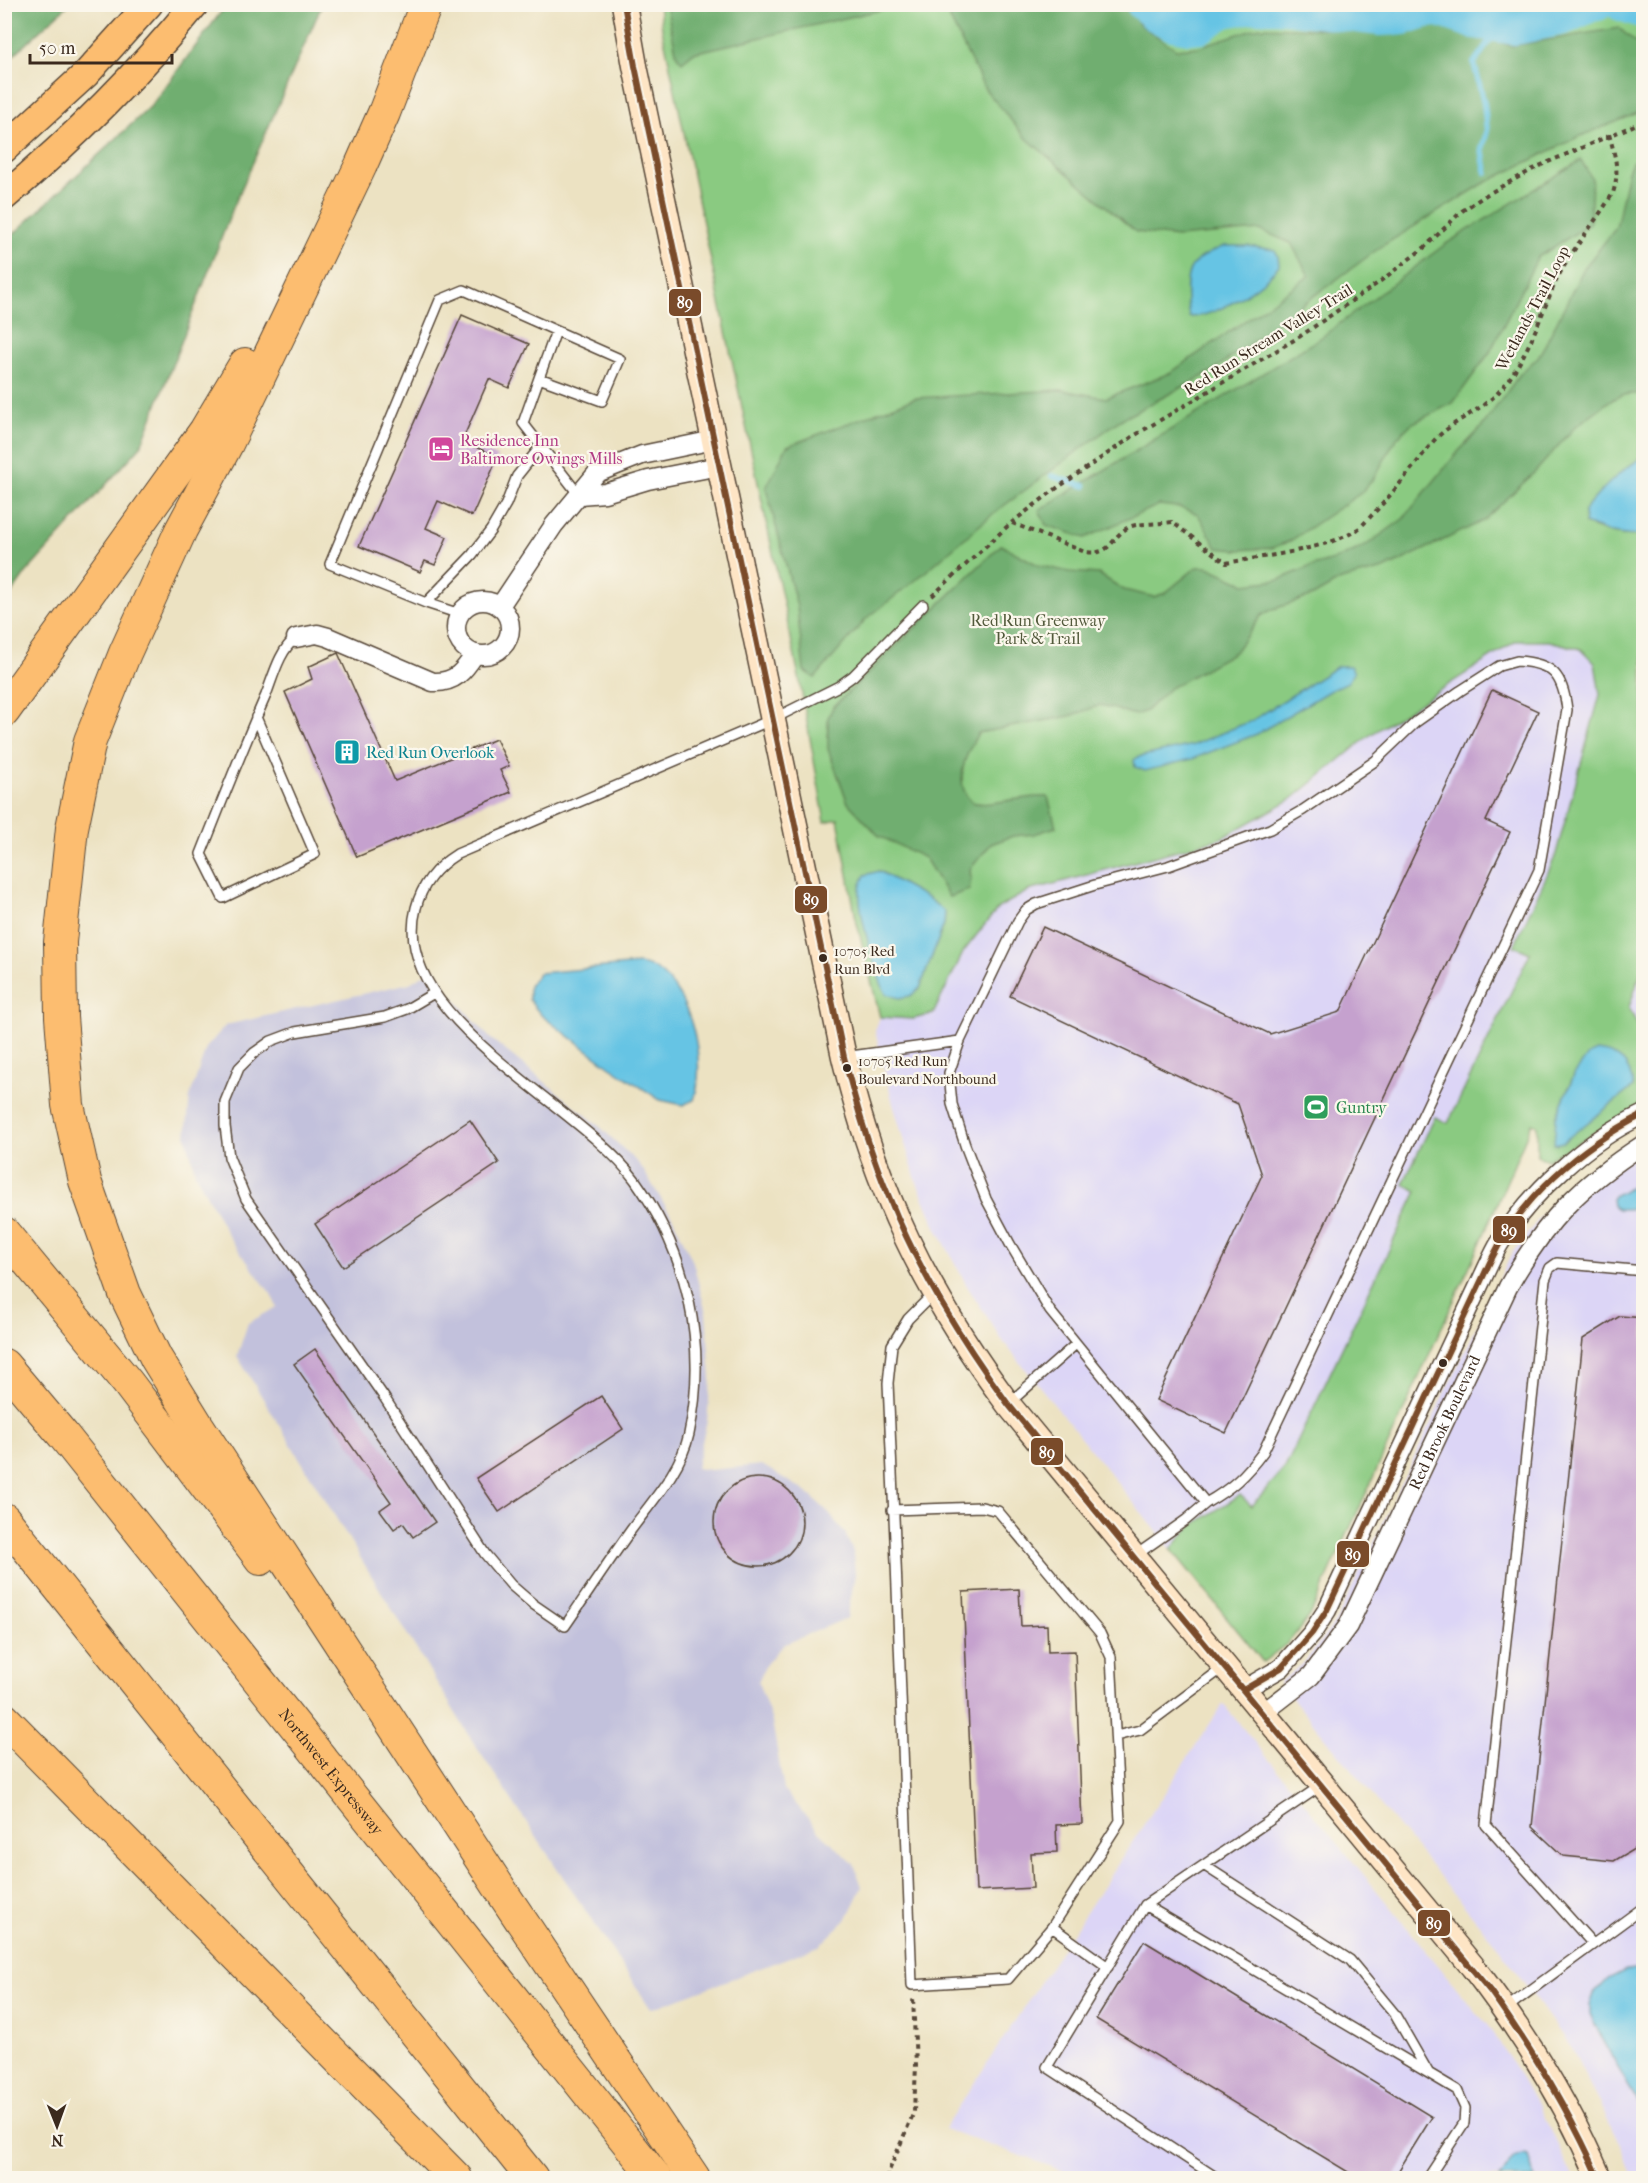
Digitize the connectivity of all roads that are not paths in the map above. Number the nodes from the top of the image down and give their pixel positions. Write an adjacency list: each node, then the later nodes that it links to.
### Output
1 (149, 4): 5 (main road)
2 (195, 4): 6 (main road)
3 (426, 4): 7 (highway)
4 (624, 4): 10 (main road)
5 (4, 149)
6 (4, 197)
7 (333, 220): 20 (highway); 45 (highway)
8 (556, 331): 9 (lane); 9 (lane); 14 (lane)
9 (539, 378): 11 (lane)
10 (714, 440): 12 (main road); 13 (street)
11 (541, 447): 13 (lane); 14 (lane)
12 (719, 466): 13 (street); 22 (main road)
13 (579, 495): 16 (street)
14 (426, 603): 17 (lane)
15 (923, 605): 22 (lane)
16 (500, 606): 17 (street); 19 (street)
17 (460, 614): 19 (street)
18 (296, 638): 19 (street); 21 (lane)
19 (475, 654)
20 (4, 711)
21 (256, 717): 21 (lane)
22 (773, 719): 23 (lane); 25 (main road)
23 (434, 993): 23 (lane)
24 (960, 1041): 25 (lane); 31 (lane); 34 (lane)
25 (844, 1057): 30 (main road)
26 (1644, 1114): 39 (street, Red Brook Boulevard)
27 (1644, 1144): 40 (street, Red Brook Boulevard)
28 (4, 1233): 45 (highway)
29 (1644, 1271): 49 (lane)
30 (933, 1293): 33 (main road); 35 (lane)
31 (1076, 1344): 33 (lane); 34 (lane)
32 (4, 1365): 55 (highway, Northwest Expressway)
33 (1008, 1404): 37 (main road)
34 (1206, 1503): 37 (lane)
35 (892, 1510): 42 (lane); 48 (lane)
36 (4, 1519): 54 (highway)
37 (1133, 1557): 38 (main road)
38 (1224, 1666): 39 (main road); 42 (lane)
39 (1243, 1690): 40 (main road)
40 (1263, 1713): 43 (main road)
41 (4, 1719): 53 (highway)
42 (1116, 1737): 48 (lane)
43 (1322, 1785): 44 (lane); 51 (main road)
44 (1205, 1866): 46 (lane); 52 (lane)
45 (506, 1898): 56 (highway)
46 (1145, 1905): 50 (lane); 52 (lane)
47 (1644, 1907): 49 (lane)
48 (1052, 1927): 50 (lane)
49 (1592, 1943): 51 (lane)
50 (1108, 1967): 57 (lane)
51 (1505, 2009): 59 (main road)
52 (1429, 2074): 58 (lane)
53 (456, 2178)
54 (532, 2178)
55 (656, 2178)
56 (694, 2178)
57 (1217, 2178)
58 (1428, 2178)
59 (1599, 2178)

